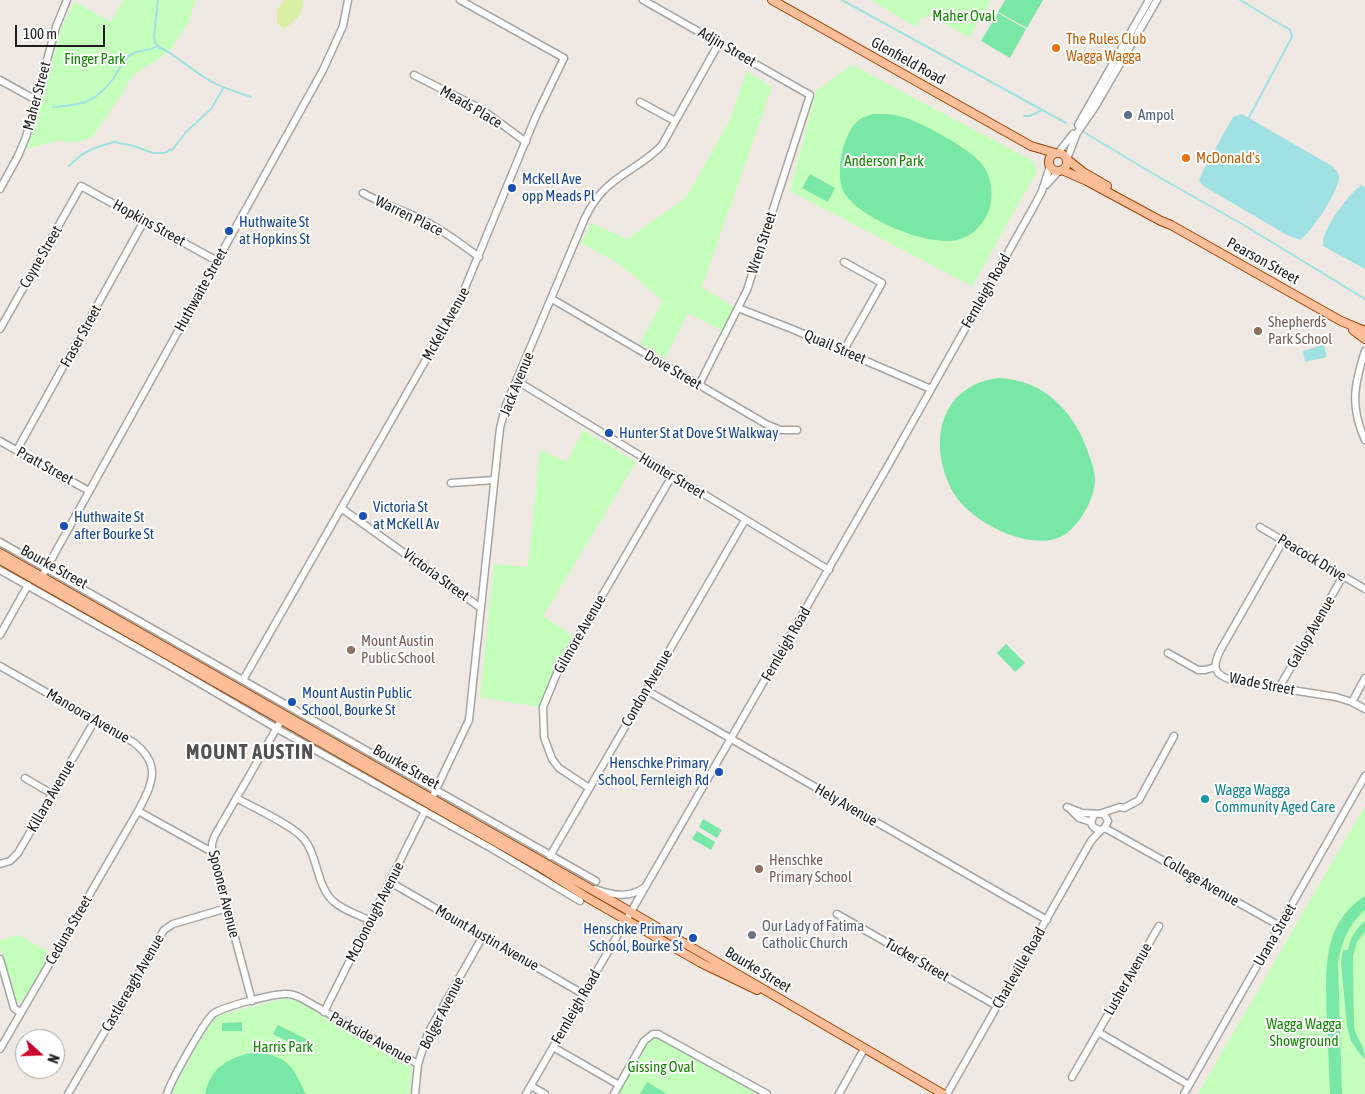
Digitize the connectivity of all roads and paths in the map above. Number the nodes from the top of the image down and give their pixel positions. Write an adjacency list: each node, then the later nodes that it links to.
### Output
1 (67, 0): 12 (street, Maher Street)
2 (348, 0): 28 (street, Huthwaite Street)
3 (460, 0): 15 (street, McKell Avenue)
4 (643, 0): 8 (street, Adjin Street)
5 (772, 0): 16 (main road, Glenfield Road)
6 (1149, 0): 17 (street)
7 (1157, 0): 18 (street)
8 (719, 43): 11 (street, Adjin Street); 14 (street, Jack Avenue)
9 (414, 76): 15 (street, Meads Place)
10 (0, 80): 12 (street)
11 (810, 95): 31 (street, Wren Street)
12 (36, 100): 22 (street, Maher Street)
13 (640, 102): 14 (street)
14 (676, 121): 30 (street, Jack Avenue)
15 (526, 142): 27 (street, McKell Avenue)
16 (1031, 146): 17 (main road, Glenfield Road); 19 (main road, Glenfield Road)
17 (1057, 153): 18 (main road); 19 (main road)
18 (1067, 160): 20 (main road); 26 (main road, Pearson Street)
19 (1050, 165): 20 (main road); 23 (street, Fernleigh Road)
20 (1060, 171): 23 (street, Fernleigh Road); 26 (main road, Pearson Street)
21 (82, 186): 25 (street, Hopkins Street); 33 (street, Coyne Street)
22 (0, 189)
23 (1042, 191): 42 (street, Fernleigh Road)
24 (363, 193): 27 (street, Warren Place)
25 (144, 221): 28 (street, Hopkins Street); 46 (street, Fraser Street)
26 (1171, 225): 32 (main road, Pearson Street)
27 (479, 257): 51 (street, McKell Avenue)
28 (217, 261): 50 (street, Huthwaite Street)
29 (844, 262): 36 (street)
30 (552, 299): 40 (street, Jack Avenue); 41 (street, Dove Street)
31 (738, 308): 36 (street, Quail Street); 41 (street, Wren Street)
32 (1341, 321): 34 (main road, Pearson Street); 35 (main road, Pearson Street)
33 (0, 329)
34 (1365, 332)
35 (1365, 339)
36 (844, 350): 42 (street, Quail Street)
37 (1365, 351): 39 (street)
38 (1365, 362): 39 (street)
39 (1358, 372): 44 (street)
40 (517, 381): 47 (street, Hunter Street); 48 (street, Jack Avenue)
41 (699, 385): 43 (street, Dove Street)
42 (931, 389): 60 (street, Fernleigh Road)
43 (797, 430)
44 (1365, 440)
45 (0, 441): 46 (street, Pratt Street)
46 (17, 450): 50 (street, Pratt Street)
47 (672, 476): 52 (street, Hunter Street); 83 (street, Gilmore Avenue)
48 (494, 480): 49 (street); 65 (street, Jack Avenue)
49 (451, 483)
50 (89, 491): 58 (street, Huthwaite Street)
51 (342, 508): 65 (street, Victoria Street); 71 (street, McKell Avenue)
52 (744, 520): 60 (street, Hunter Street); 73 (street, Condon Avenue)
53 (1260, 527): 54 (street, Peacock Drive)
54 (1283, 541): 61 (street, Peacock Drive); 69 (street, Wade Street)
55 (0, 542): 58 (street, Bourke Street)
56 (0, 553): 62 (main road, Bourke Street)
57 (0, 560): 62 (main road, Bourke Street)
58 (46, 568): 62 (street, Huthwaite Street); 71 (street, Bourke Street)
59 (0, 570): 63 (street, Bourke Street)
60 (829, 570): 80 (street, Fernleigh Road)
61 (1343, 576): 64 (street, Peacock Drive); 72 (street, Gallop Avenue)
62 (40, 579): 76 (main road, Bourke Street)
63 (28, 585): 66 (street); 78 (street, Bourke Street)
64 (1365, 589)
65 (481, 608): 84 (street, Jack Avenue)
66 (0, 634)
67 (1168, 653): 69 (street)
68 (0, 666): 77 (street, Manoora Avenue)
69 (1215, 667): 72 (street, Wade Street)
70 (1365, 678): 74 (street)
71 (242, 680): 84 (street, Bourke Street)
72 (1280, 688): 74 (street, Wade Street)
73 (646, 690): 80 (street, Hely Avenue); 83 (street, Condon Avenue)
74 (1352, 702): 75 (street, Wade Street)
75 (1365, 709)
76 (283, 717): 78 (street, Spooner Avenue); 87 (main road, Bourke Street)
77 (95, 720): 85 (street, Killara Avenue); 88 (street, Manoora Avenue)
78 (276, 728): 86 (street, Spooner Avenue); 87 (street, Bourke Street)
79 (1174, 736): 90 (street)
80 (731, 739): 101 (street, Fernleigh Road); 107 (street, Hely Avenue)
81 (1365, 776): 110 (street, Urana Street)
82 (25, 778): 85 (street)
83 (589, 788): 94 (street, Condon Avenue)
84 (436, 790): 87 (street, Jack Avenue); 94 (street, Bourke Street)
85 (52, 794): 95 (street, Killara Avenue)
86 (236, 798): 93 (street, Spooner Avenue); 108 (street)
87 (429, 804): 96 (main road, Bourke Street); 97 (street, Bourke Street); 98 (main road, Bourke Street); 100 (street, McDonough Avenue)
88 (138, 811): 93 (street); 118 (street, Ceduna Street)
89 (1094, 815): 90 (street); 91 (street, Charleville Road); 91 (street, College Avenue)
90 (1104, 822): 91 (street, College Avenue); 92 (street, Charleville Road); 110 (street, College Avenue)
91 (1092, 825): 92 (street, Charleville Road)
92 (1091, 841): 107 (street, Charleville Road)
93 (212, 852): 103 (street, Spooner Avenue)
94 (550, 856): 99 (street, Bourke Street)
95 (0, 864)
96 (538, 866): 97 (street); 106 (main road, Bourke Street)
97 (533, 873): 102 (street, Bourke Street)
98 (569, 877): 101 (street); 104 (main road, Bourke Street)
99 (596, 881)
100 (390, 882): 108 (street, McDonough Avenue); 111 (street, Mount Austin Avenue)
101 (648, 884): 104 (street, Fernleigh Road)
102 (580, 901)
103 (227, 908): 114 (street, Spooner Avenue); 128 (street, Castlereagh Avenue)
104 (631, 912): 106 (street, Fernleigh Road); 116 (main road, Bourke Street)
105 (837, 914): 115 (street, Tucker Street)
106 (626, 920): 113 (street, Fernleigh Road); 116 (main road, Bourke Street)
107 (1047, 920): 115 (street, Charleville Road)
108 (371, 921): 117 (street, McDonough Avenue)
109 (1159, 926): 119 (street, Lusher Avenue)
110 (1280, 926): 126 (street, Urana Street)
111 (483, 936): 113 (street, Mount Austin Avenue); 123 (street, Bolger Avenue)
112 (0, 959): 118 (street)
113 (583, 994): 120 (street, Fernleigh Road)
114 (252, 1001): 117 (street, Parkside Avenue); 129 (street, Parkside Avenue)
115 (997, 1006): 137 (street, Charleville Road)
116 (797, 1010): 122 (main road, Bourke Street)
117 (324, 1012): 123 (street, Parkside Avenue)
118 (21, 1013): 121 (street, Ceduna Street)
119 (1098, 1032): 124 (street, Lusher Avenue); 126 (street, Lusher Avenue)
120 (553, 1048): 125 (street); 127 (street, Fernleigh Road)
121 (0, 1049)
122 (864, 1049): 135 (street); 136 (main road, Bourke Street)
123 (418, 1064): 130 (street, Bolger Avenue)
124 (1072, 1077)
125 (619, 1085): 133 (street); 134 (street)
126 (1190, 1085): 138 (street, Urana Street)
127 (531, 1086): 131 (street, Fernleigh Road); 132 (street)
128 (68, 1094)
129 (167, 1094)
130 (415, 1094)
131 (526, 1094)
132 (545, 1094)
133 (614, 1094)
134 (767, 1094)
135 (839, 1094)
136 (943, 1094)
137 (947, 1094)
138 (1184, 1094)

